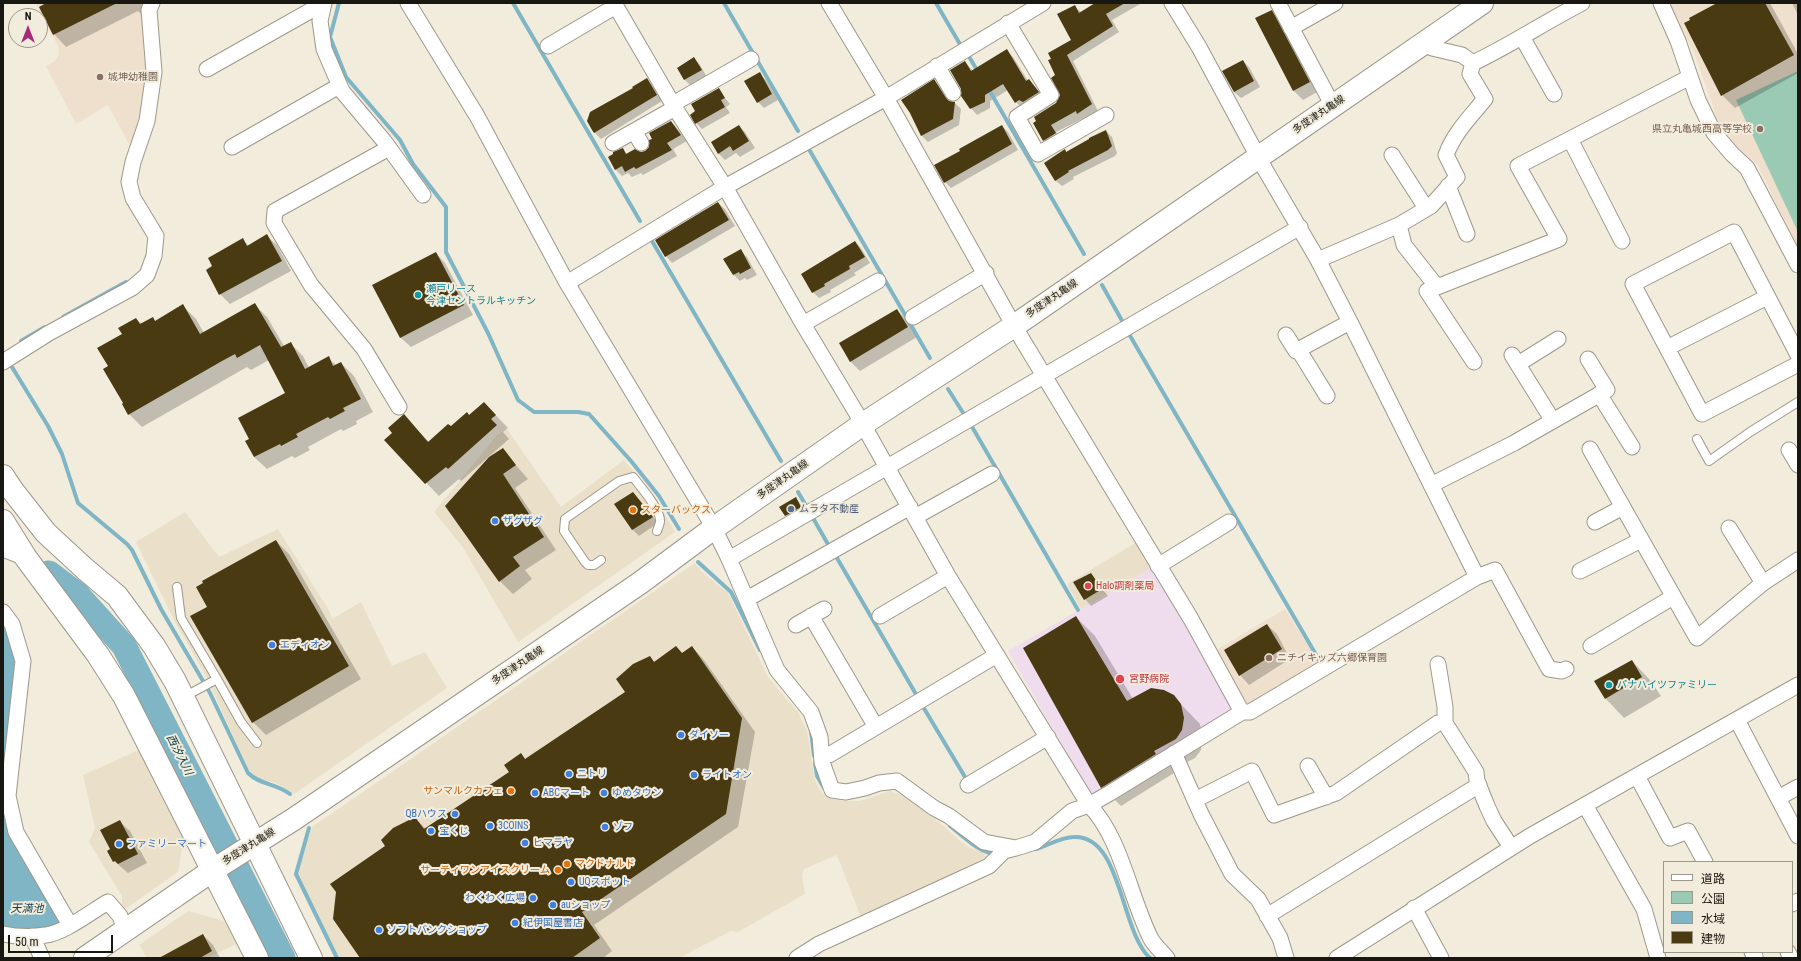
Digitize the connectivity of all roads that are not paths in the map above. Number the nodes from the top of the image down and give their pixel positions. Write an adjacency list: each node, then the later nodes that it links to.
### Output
1 (152, 3): 61 (street)
2 (324, 3): 21 (street); 23 (street)
3 (408, 3): 48 (street)
4 (828, 3): 26 (street)
5 (1043, 3): 13 (street)
6 (1172, 3): 35 (street)
7 (1278, 3): 14 (street)
8 (1335, 3): 14 (street)
9 (1482, 3): 16 (main road, 多度津丸亀線)
10 (1582, 3): 15 (street)
11 (1661, 3): 22 (street)
12 (615, 5): 17 (street); 27 (street)
13 (1008, 23): 20 (street); 29 (street)
14 (1291, 28): 28 (street)
15 (1522, 37): 19 (street); 25 (street)
16 (1426, 42): 19 (street); 28 (main road, 多度津丸亀線)
17 (548, 46)
18 (751, 59): 27 (street)
19 (1473, 63): 36 (street)
20 (937, 66): 24 (street); 26 (street)
21 (207, 69)
22 (1690, 76): 30 (street); 45 (street)
23 (339, 86): 32 (street); 33 (street)
24 (952, 93)
25 (1554, 94)
26 (886, 98): 37 (street); 46 (street)
27 (674, 106): 31 (street); 37 (street)
28 (1333, 106): 35 (main road, 多度津丸亀線)
29 (1106, 115)
30 (1570, 139): 43 (street); 49 (street)
31 (612, 142)
32 (232, 147)
33 (389, 148): 38 (street); 68 (street)
34 (1392, 155): 39 (street)
35 (1258, 157): 41 (street); 54 (main road, 多度津丸亀線)
36 (1448, 186): 39 (street); 42 (street)
37 (725, 188): 48 (street); 53 (street)
38 (423, 195)
39 (1426, 208): 40 (street)
40 (1399, 225): 44 (street); 49 (street)
41 (1300, 227): 44 (street); 64 (street)
42 (1467, 234)
43 (1622, 241)
44 (1318, 260): 52 (street)
45 (1798, 265)
46 (986, 273): 51 (street); 54 (street)
47 (878, 281): 53 (street)
48 (567, 283): 85 (street)
49 (1437, 287): 62 (street)
50 (1767, 297): 57 (street); 57 (street); 59 (street)
51 (912, 317)
52 (1350, 322): 58 (street); 79 (street)
53 (803, 324): 70 (street)
54 (1014, 326): 64 (street); 70 (main road, 多度津丸亀線)
55 (1286, 335): 58 (street)
56 (1558, 339): 69 (street)
57 (1668, 348): 63 (street)
58 (1298, 349): 66 (street)
59 (1798, 356)
60 (1588, 358): 65 (street)
61 (3, 362)
62 (1474, 362)
63 (1798, 364)
64 (1044, 376): 76 (street); 94 (street)
65 (1600, 394): 69 (street); 72 (street)
66 (1326, 396)
67 (1798, 402): 71 (lane)
68 (399, 407)
69 (1553, 421): 79 (street)
70 (863, 424): 76 (street); 85 (main road, 多度津丸亀線)
71 (1697, 439)
72 (1632, 448)
73 (1590, 449): 80 (street)
74 (1789, 450): 75 (street)
75 (1798, 466)
76 (887, 468): 81 (street); 91 (street)
77 (992, 474): 81 (street)
78 (3, 476): 111 (main road)
79 (1431, 485): 97 (street)
80 (1623, 507): 84 (street); 88 (street)
81 (912, 512): 96 (street); 101 (street)
82 (3, 521): 90 (main road)
83 (1229, 522): 94 (street)
84 (1595, 522)
85 (714, 528): 91 (street); 131 (main road, 多度津丸亀線)
86 (1729, 528): 98 (street)
87 (657, 531): 92 (lane)
88 (1642, 540): 95 (street); 100 (street)
89 (3, 549): 90 (street)
90 (26, 558): 135 (main road)
91 (730, 559): 101 (street)
92 (602, 560)
93 (1798, 560): 98 (street)
94 (1158, 566): 112 (street)
95 (1580, 571)
96 (948, 576): 103 (street); 106 (street)
97 (1478, 577): 108 (street); 112 (street)
98 (1763, 583): 100 (street)
99 (177, 587): 109 (lane)
100 (1673, 597): 105 (street)
101 (747, 599): 133 (street)
102 (3, 612): 138 (street)
103 (880, 616)
104 (796, 625): 115 (street)
105 (1591, 646)
106 (997, 655): 115 (street); 116 (street)
107 (1438, 664): 114 (street)
108 (1566, 669)
109 (214, 681): 111 (lane); 117 (lane)
110 (1798, 685): 113 (street)
111 (192, 693): 131 (main road)
112 (1242, 712): 118 (street)
113 (1737, 720): 121 (street); 126 (street)
114 (1445, 723): 123 (street); 125 (street)
115 (876, 727): 119 (street)
116 (1048, 737): 122 (street); 128 (street)
117 (257, 743)
118 (1174, 753): 127 (street); 128 (street)
119 (829, 755)
120 (1308, 766): 125 (street)
121 (1637, 776): 129 (street); 134 (street)
122 (968, 785)
123 (1479, 785): 132 (street); 137 (street)
124 (1798, 787): 126 (street)
125 (1326, 797): 127 (street)
126 (1778, 798): 130 (street)
127 (1195, 800): 137 (street)
128 (1089, 805): 133 (street); 147 (street)
129 (1585, 805): 132 (street); 151 (street)
130 (1798, 836)
131 (250, 847): 135 (main road, 多度津丸亀線); 145 (main road)
132 (1511, 847): 136 (street)
133 (1010, 849): 146 (street)
134 (1704, 861)
135 (219, 867): 139 (main road, 多度津丸亀線); 144 (main road)
136 (1414, 908): 149 (street); 150 (street)
137 (1267, 916): 148 (street)
138 (70, 925): 139 (street); 141 (street)
139 (125, 930): 143 (main road, 多度津丸亀線)
140 (3, 934): 141 (street)
141 (32, 936): 142 (street)
142 (42, 958)
143 (85, 958)
144 (257, 958)
145 (311, 958)
146 (797, 958)
147 (1167, 958)
148 (1286, 958)
149 (1337, 958)
150 (1441, 958)
151 (1658, 958)

